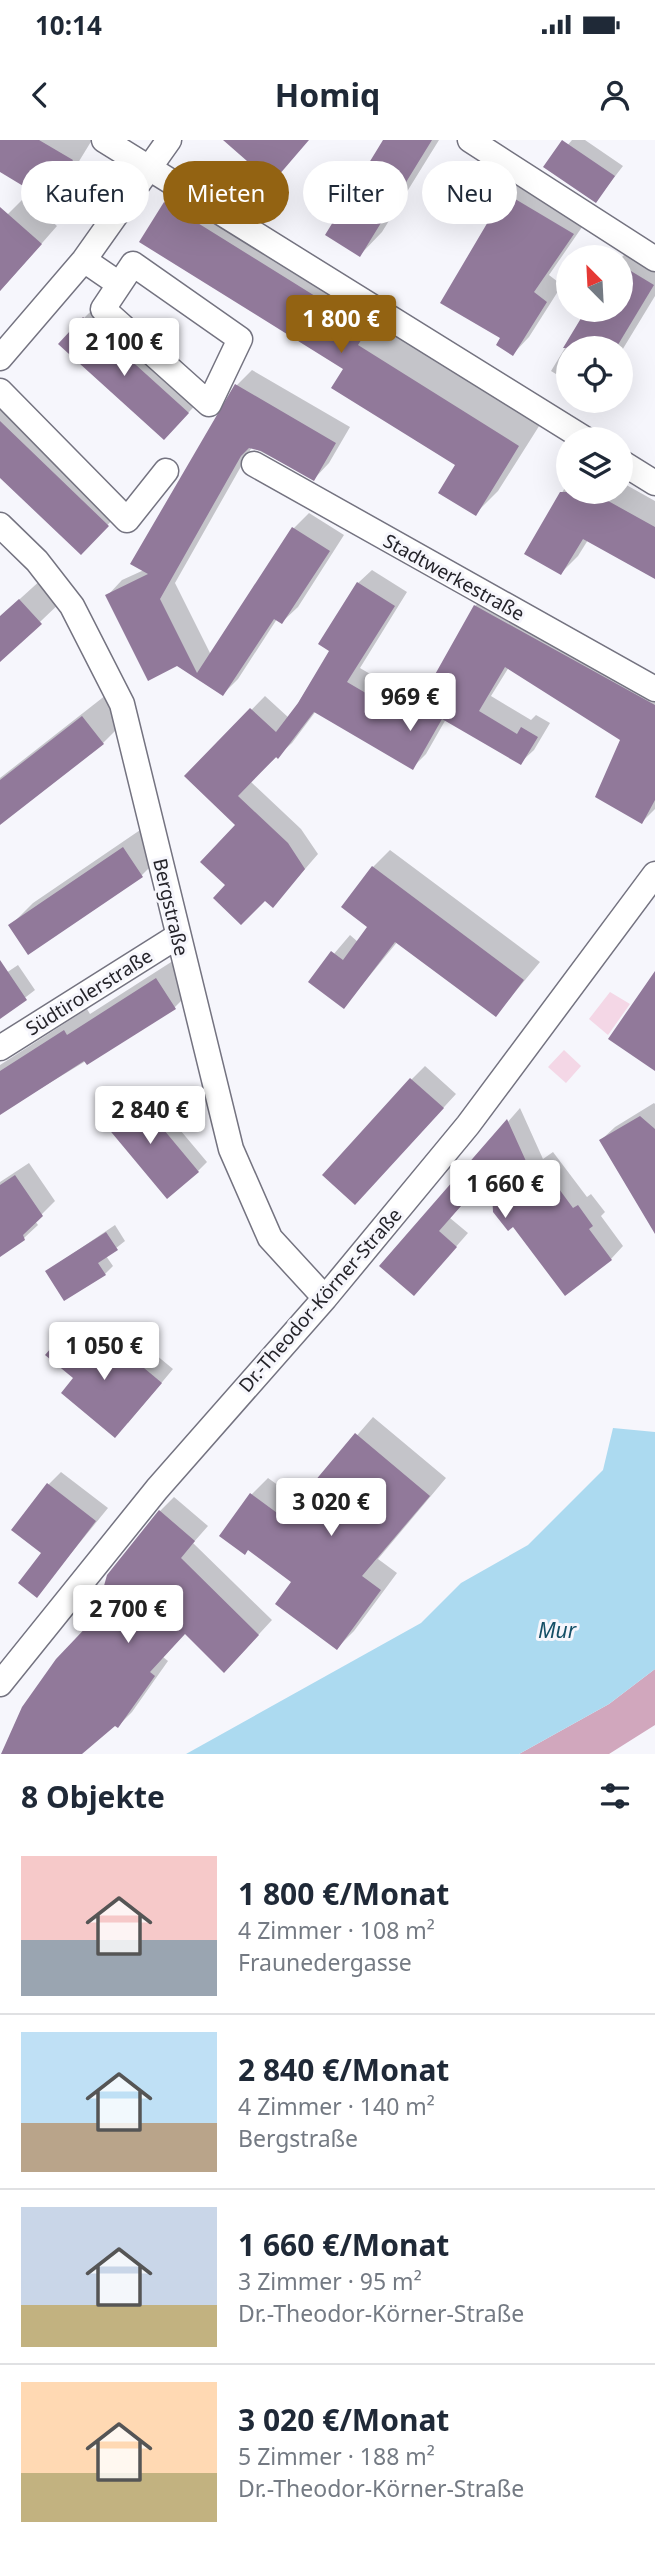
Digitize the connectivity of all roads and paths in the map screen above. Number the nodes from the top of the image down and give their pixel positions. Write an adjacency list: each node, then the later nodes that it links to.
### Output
1 (104, 140): 4 (street)
2 (169, 140): 5 (street)
3 (470, 140): 8 (street)
4 (137, 161)
5 (149, 165)
6 (149, 168): 13 (street)
7 (108, 224): 9 (street)
8 (655, 259)
9 (84, 260): 10 (street); 11 (street)
10 (119, 284): 10 (street)
11 (0, 358)
12 (0, 391): 16 (street)
13 (566, 427)
14 (254, 464): 19 (street, Stadtwerkestraße)
15 (633, 469): 17 (street)
16 (166, 471)
17 (655, 483)
18 (0, 524): 21 (street, Bergstraße)
19 (655, 689)
20 (655, 874): 23 (street, Dr.-Theodor-Körner-Straße)
21 (178, 936): 22 (street, Südtirolerstraße); 23 (street, Bergstraße)
22 (0, 1048)
23 (325, 1298): 24 (street, Dr.-Theodor-Körner-Straße)
24 (0, 1684)

